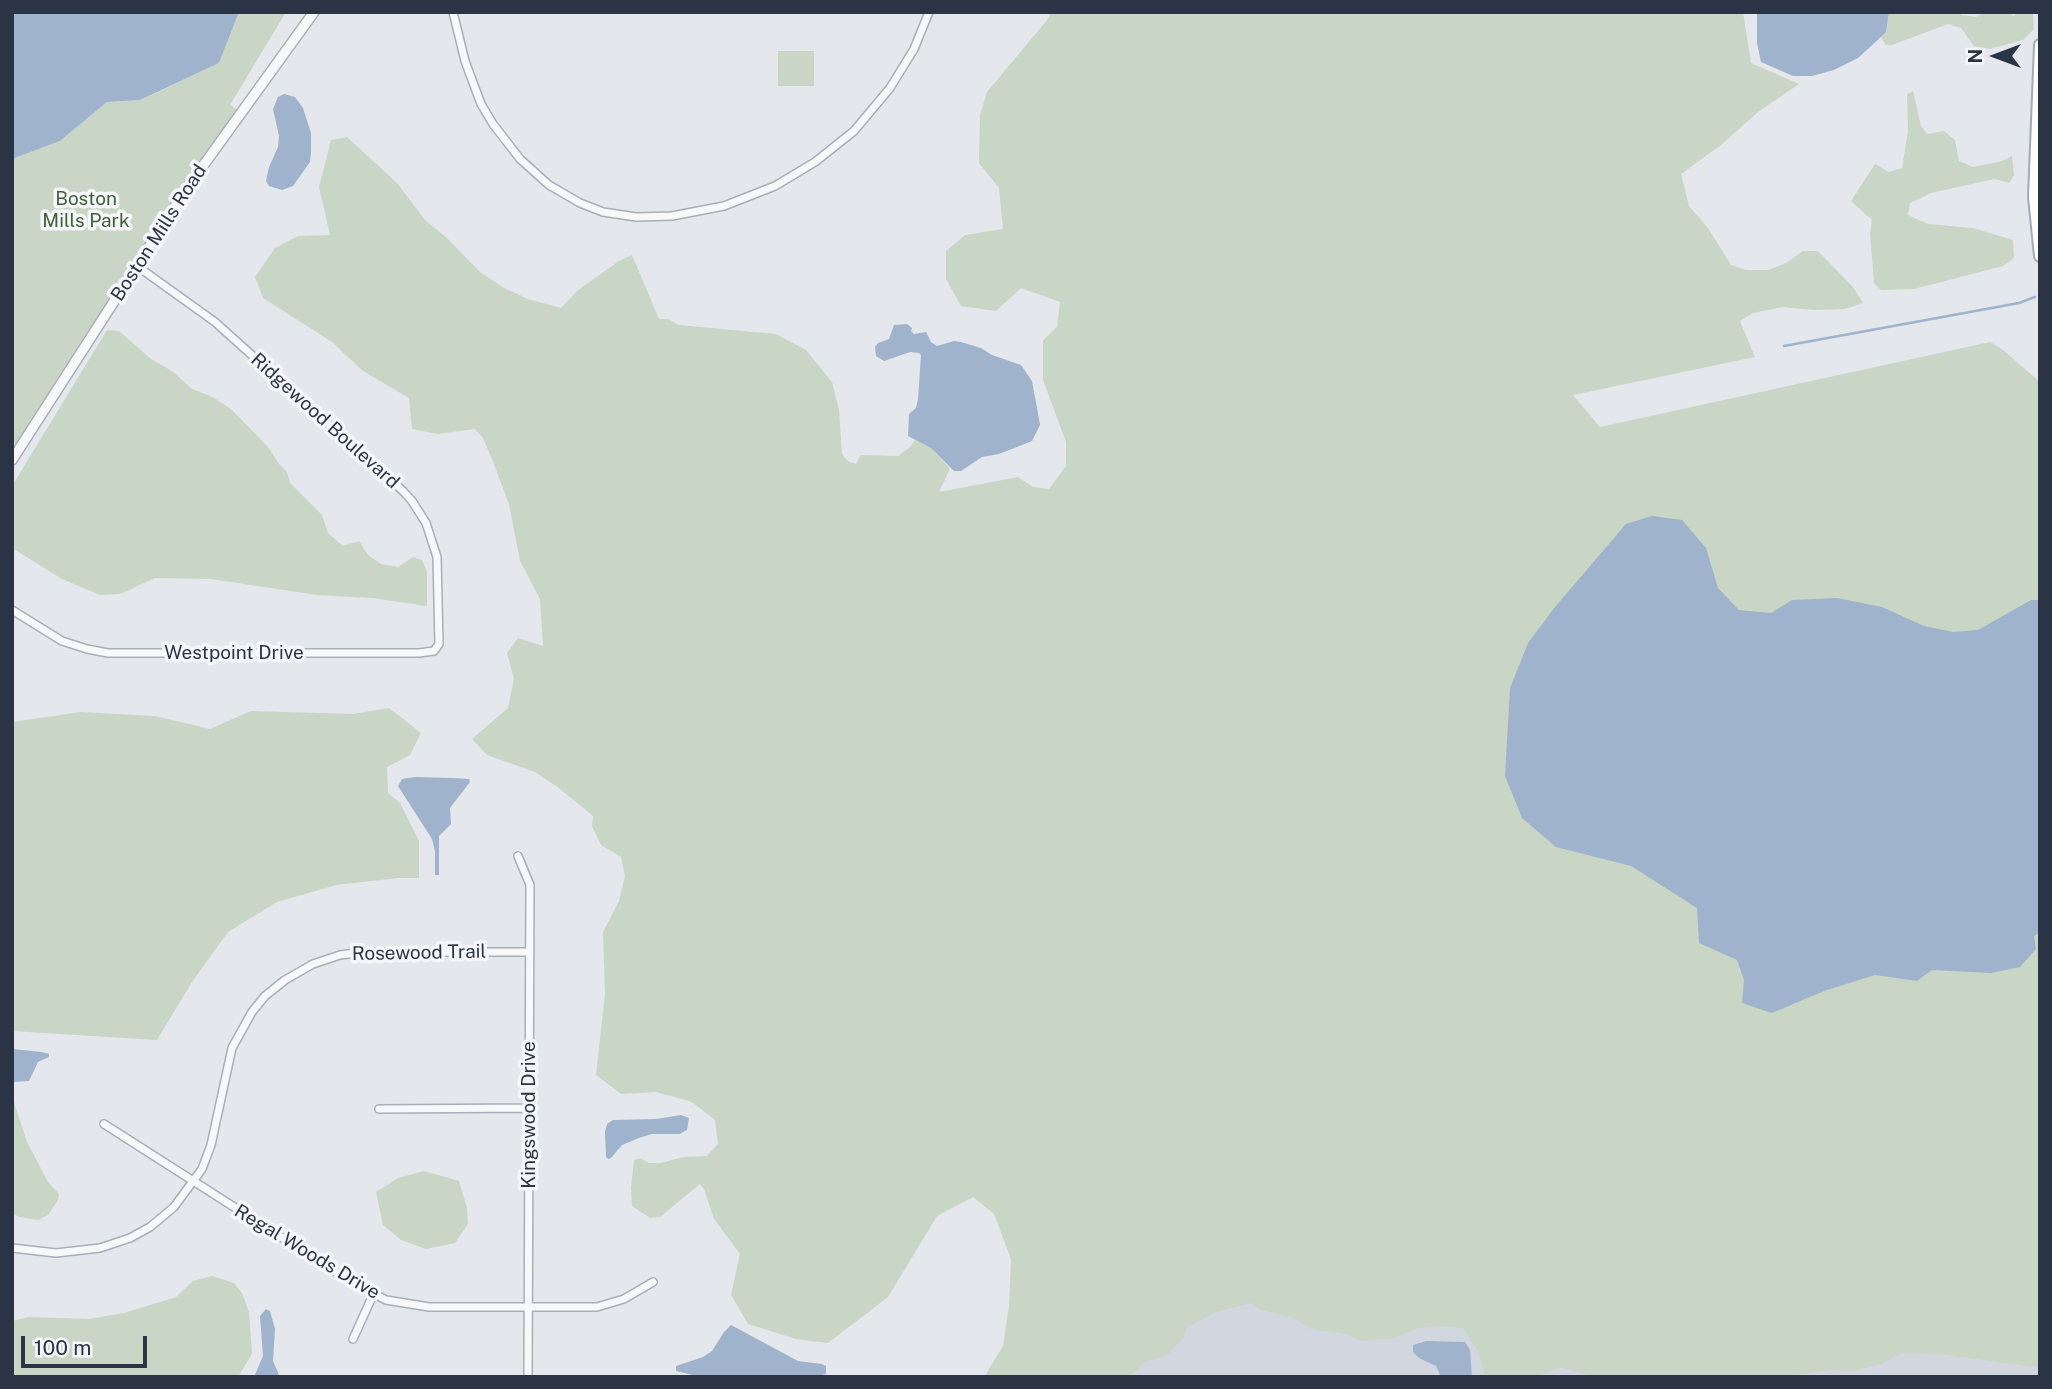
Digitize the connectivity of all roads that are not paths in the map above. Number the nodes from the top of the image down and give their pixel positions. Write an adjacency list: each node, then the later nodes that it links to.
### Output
1 (314, 12): 6 (street, Boston Mills Road)
2 (453, 12): 3 (street)
3 (929, 12)
4 (2040, 45): 5 (main road)
5 (2040, 256)
6 (137, 266): 7 (street, Boston Mills Road); 9 (street, Ridgewood Boulevard)
7 (12, 460)
8 (12, 610): 9 (street, Westpoint Drive)
9 (439, 621)
10 (518, 856): 11 (street, Kingswood Drive)
11 (530, 952): 12 (street, Kingswood Drive); 15 (street, Rosewood Trail)
12 (530, 1108): 13 (street); 19 (street, Kingswood Drive)
13 (379, 1109)
14 (104, 1124): 15 (street, Regal Woods Drive)
15 (194, 1182): 16 (street, Rosewood Trail); 18 (street, Regal Woods Drive)
16 (12, 1248)
17 (653, 1282): 19 (street, Regal Woods Drive)
18 (373, 1295): 19 (street, Regal Woods Drive); 20 (street)
19 (528, 1308): 21 (street, Kingswood Drive)
20 (353, 1339)
21 (528, 1377)

